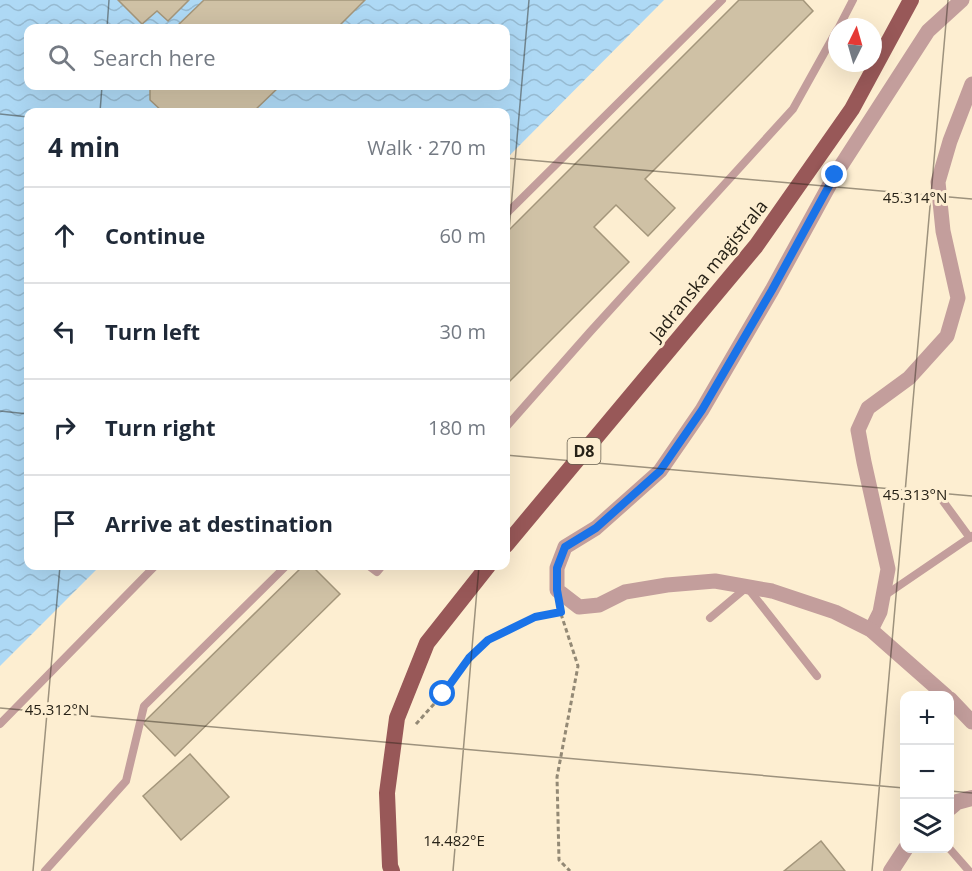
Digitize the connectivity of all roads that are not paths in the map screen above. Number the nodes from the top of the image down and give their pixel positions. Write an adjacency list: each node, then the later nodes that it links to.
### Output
1 (722, 0): 8 (lane)
2 (853, 0): 5 (lane)
3 (911, 0): 14 (main road, Jadranska magistrala / D8)
4 (962, 0): 18 (street)
5 (844, 18)
6 (828, 47): 11 (lane)
7 (972, 84): 9 (street)
8 (510, 210)
9 (958, 298): 10 (street); 19 (street)
10 (972, 306)
11 (510, 422)
12 (940, 497): 13 (lane)
13 (971, 537): 19 (lane)
14 (510, 540)
15 (151, 570): 26 (lane)
16 (282, 570): 31 (lane)
17 (485, 570): 32 (main road)
18 (747, 587): 20 (lane); 21 (street); 22 (lane)
19 (883, 596): 21 (street)
20 (710, 618)
21 (871, 630): 23 (street)
22 (817, 676)
23 (940, 691)
24 (954, 703): 25 (street)
25 (972, 722)
26 (0, 724)
27 (972, 798): 28 (street)
28 (954, 805)
29 (903, 853): 33 (street)
30 (953, 853): 34 (lane)
31 (45, 871)
32 (392, 871)
33 (891, 871)
34 (969, 871)

